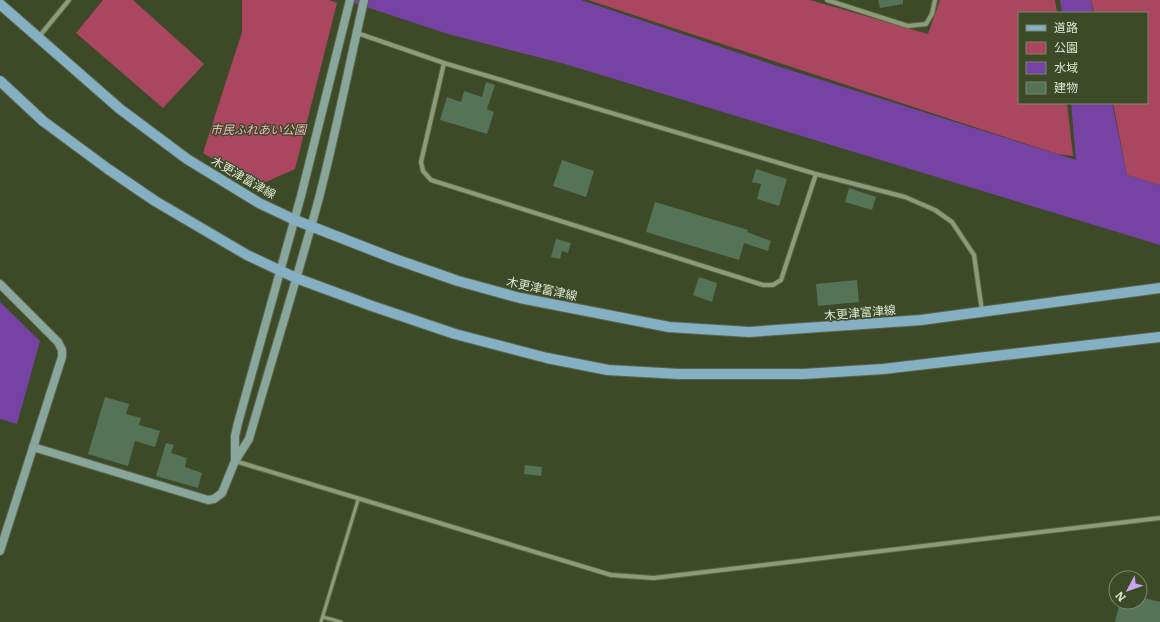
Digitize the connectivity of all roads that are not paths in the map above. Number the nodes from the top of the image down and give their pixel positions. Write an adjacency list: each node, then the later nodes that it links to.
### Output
1 (69, 0): 8 (street)
2 (350, 0): 12 (street)
3 (364, 0): 7 (street)
4 (826, 0): 5 (street)
5 (935, 0)
6 (0, 4): 8 (main road, 木更津富津線)
7 (357, 33): 9 (street); 13 (street)
8 (38, 38): 12 (main road, 木更津富津線)
9 (444, 63): 11 (street); 11 (street)
10 (0, 81): 14 (main road)
11 (816, 174): 18 (street)
12 (295, 220): 13 (main road, 木更津富津線); 14 (street)
13 (311, 227): 15 (street); 18 (main road, 木更津富津線)
14 (280, 271): 15 (main road); 21 (street)
15 (296, 278): 19 (main road); 21 (street)
16 (0, 284): 20 (street)
17 (1160, 288): 18 (main road, 木更津富津線)
18 (982, 311)
19 (1160, 337)
20 (32, 447): 21 (street); 24 (street)
21 (235, 461): 22 (street)
22 (358, 500): 23 (street); 25 (lane)
23 (1160, 518)
24 (0, 552)
25 (323, 617): 26 (lane); 27 (lane)
26 (321, 622)
27 (341, 622)

